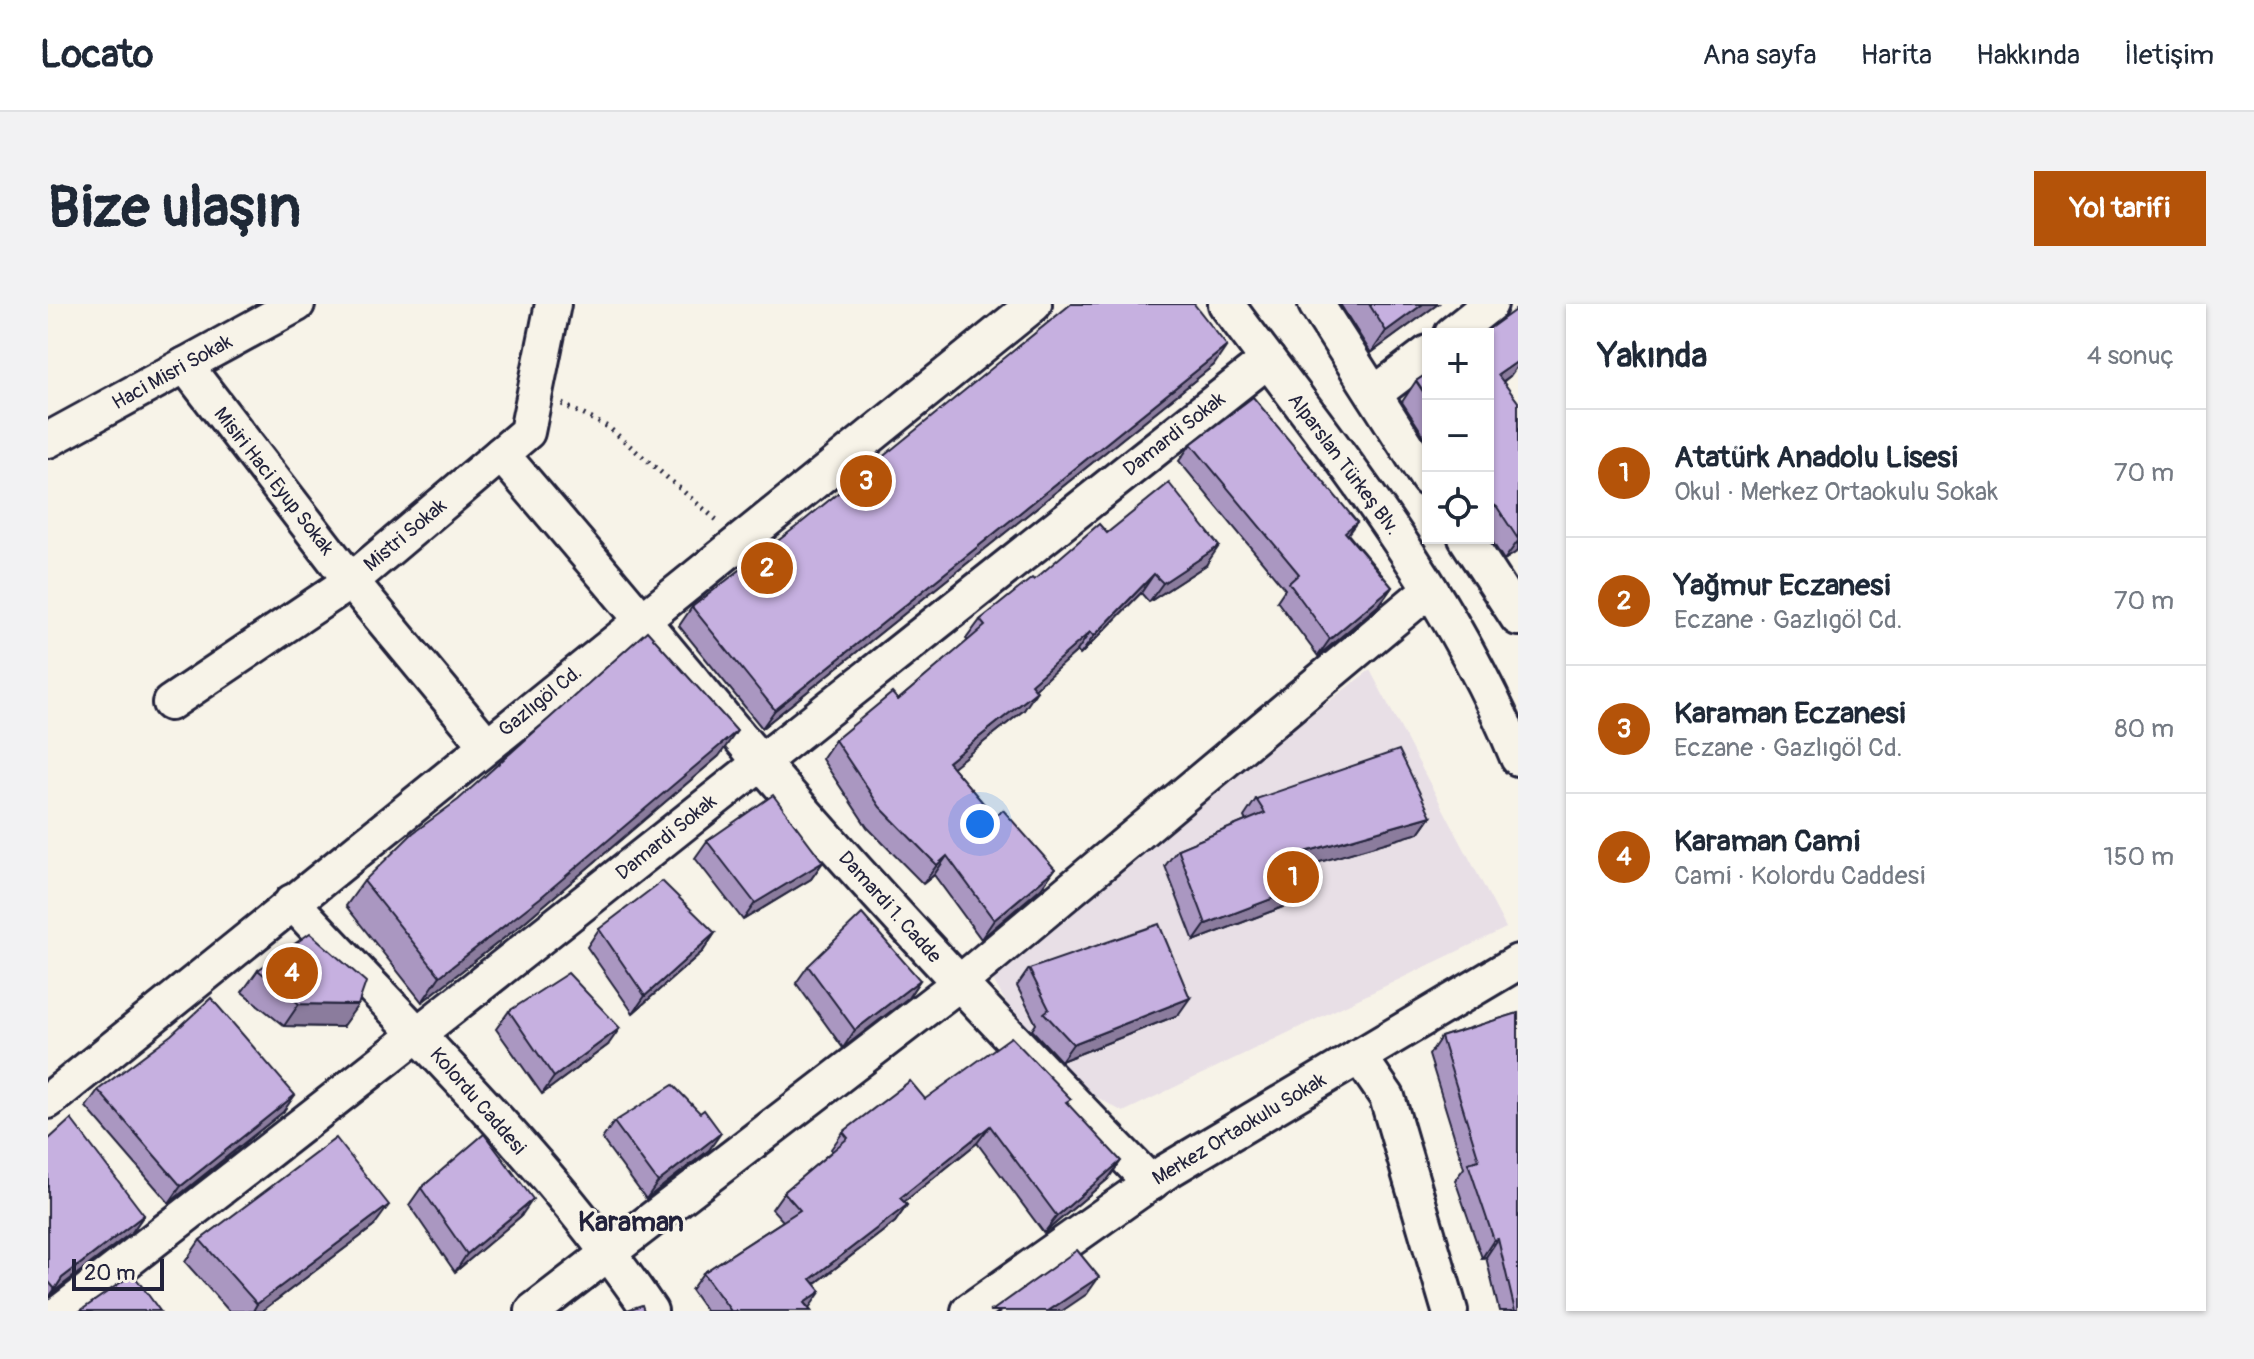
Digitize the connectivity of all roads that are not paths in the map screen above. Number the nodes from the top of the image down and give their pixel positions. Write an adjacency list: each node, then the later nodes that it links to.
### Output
1 (297, 304): 10 (street, Haci Misri Sokak)
2 (553, 304): 13 (street, Mistri Sokak)
3 (1034, 304): 18 (street, Gazlıgöl Cd.)
4 (1226, 304): 9 (street, Alparslan Türkeş Blv.)
5 (1316, 304): 11 (street)
6 (1490, 304): 7 (street)
7 (1460, 328)
8 (1422, 358): 11 (street)
9 (1268, 360): 17 (street, Alparslan Türkeş Blv.); 23 (street, Damardi Sokak)
10 (185, 365): 12 (street, Haci Misri Sokak); 16 (street, Misiri Haci Eyup Sokak)
11 (1374, 394): 14 (street)
12 (48, 440)
13 (501, 454): 16 (street, Mistri Sokak); 18 (street, Damardi 1. Cadde)
14 (1424, 472)
15 (1470, 544): 19 (street)
16 (351, 581): 20 (street, Mistri Sokak); 21 (street, Misiri Haci Eyup Sokak)
17 (1430, 589): 22 (street, Alparslan Türkeş Blv.); 26 (street)
18 (644, 618): 21 (street, Gazlıgöl Cd.); 23 (street, Damardi 1. Cadde)
19 (1518, 618)
20 (170, 703)
21 (486, 744): 24 (street, Gazlıgöl Cd.)
22 (1518, 758)
23 (760, 760): 26 (street, Damardi 1. Cadde); 27 (street, Damardi Sokak)
24 (292, 902): 27 (street, Kolordu Caddesi); 29 (street, Gazlıgöl Cd.)
25 (1518, 962): 28 (street, Merkez Ortaokulu Sokak)
26 (958, 984): 30 (street, Damardi 1. Cadde); 31 (street)
27 (420, 1036): 31 (street, Kolordu Caddesi); 32 (street, Damardi Sokak)
28 (1359, 1056): 30 (street, Merkez Ortaokulu Sokak); 36 (street)
29 (48, 1101)
30 (1151, 1183): 35 (street, Merkez Ortaokulu Sokak)
31 (609, 1250): 33 (street); 34 (street, Kolordu Caddesi)
32 (62, 1311)
33 (533, 1311)
34 (650, 1311)
35 (969, 1311)
36 (1450, 1311)

